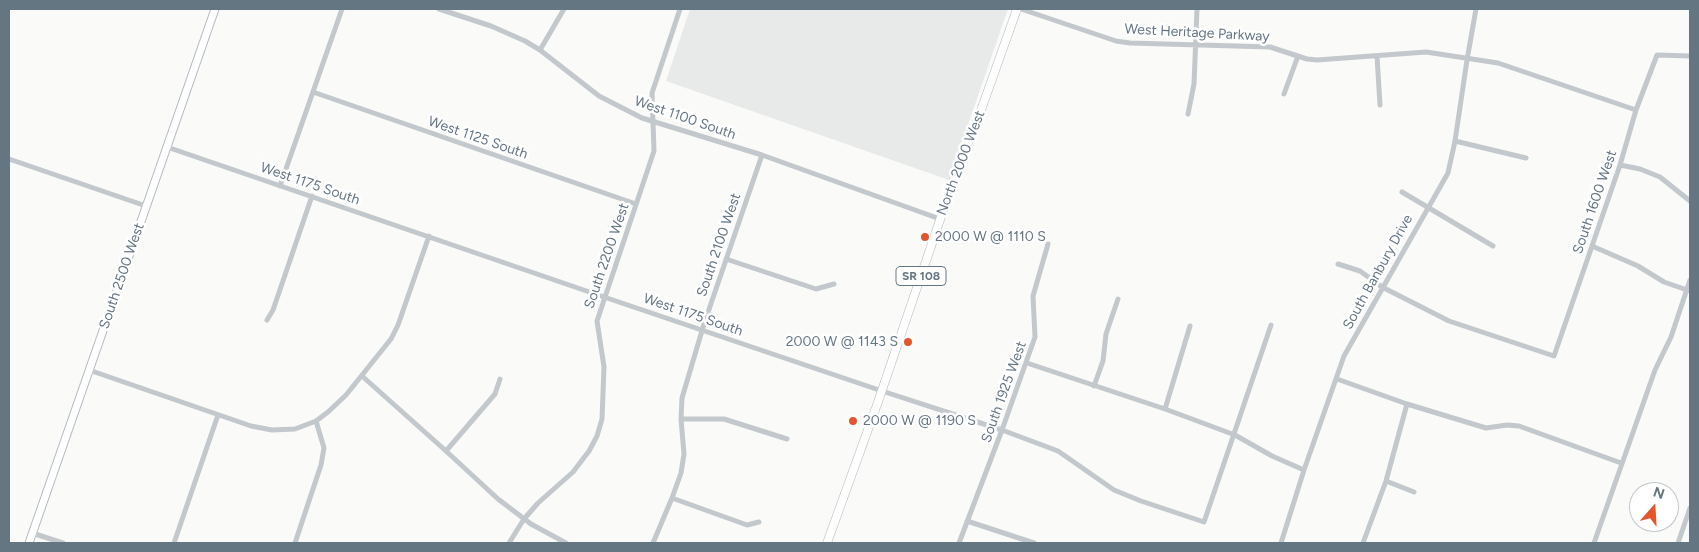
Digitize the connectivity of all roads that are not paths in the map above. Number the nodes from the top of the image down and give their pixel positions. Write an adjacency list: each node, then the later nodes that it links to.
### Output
1 (215, 9): 23 (street, South 2500 West)
2 (342, 9): 16 (street)
3 (439, 9): 11 (street, West 1100 South)
4 (564, 9): 11 (street)
5 (680, 9): 21 (street, South 2200 West)
6 (1017, 9): 35 (main road, North 2000 West / SR 108)
7 (1021, 9): 10 (street, West Heritage Parkway)
8 (1197, 9): 10 (street)
9 (1476, 9): 15 (street, South Banbury Drive)
10 (1196, 45): 12 (street, West Heritage Parkway); 20 (street)
11 (540, 50): 21 (street, West 1100 South)
12 (1298, 56): 13 (street, West Heritage Parkway); 17 (street)
13 (1377, 56): 15 (street, West Heritage Parkway); 18 (street)
14 (1690, 56): 19 (street, South 1600 West)
15 (1466, 60): 19 (street, West Heritage Parkway); 22 (street, South Banbury Drive)
16 (313, 92): 28 (street); 32 (street, West 1125 South)
17 (1284, 94)
18 (1380, 105)
19 (1636, 110): 27 (street, South 1600 West)
20 (1188, 114)
21 (652, 121): 24 (street, West 1100 South); 32 (street, South 2200 West)
22 (1455, 142): 25 (street); 34 (street, South Banbury Drive)
23 (167, 147): 28 (street, West 1175 South); 33 (street, South 2500 West)
24 (762, 155): 35 (street, West 1100 South); 40 (street, South 2100 West)
25 (1526, 158)
26 (9, 159): 33 (street)
27 (1620, 165): 31 (street); 39 (street, South 1600 West)
28 (280, 186): 30 (street, West 1175 South)
29 (1402, 192): 34 (street)
30 (312, 196): 36 (street, West 1175 South); 48 (street)
31 (1690, 201)
32 (636, 204): 46 (street, South 2200 West)
33 (146, 206): 53 (street, South 2500 West)
34 (1428, 206): 38 (street); 44 (street, South Banbury Drive)
35 (940, 218): 58 (main road, North 2000 West / SR 108)
36 (429, 236): 46 (street, West 1175 South); 54 (street)
37 (1048, 244): 52 (street, South 1925 West)
38 (1493, 246)
39 (1592, 246): 44 (street, South 1600 West); 45 (street)
40 (726, 259): 43 (street); 51 (street, South 2100 West)
41 (1338, 264): 44 (street)
42 (1690, 280): 45 (street)
43 (834, 284)
44 (1382, 287): 56 (street, South Banbury Drive)
45 (1688, 291): 68 (street)
46 (604, 297): 51 (street, West 1175 South); 74 (street, South 2200 West)
47 (1118, 298): 57 (street)
48 (267, 320)
49 (1271, 325): 65 (street)
50 (1190, 326): 60 (street)
51 (702, 330): 58 (street, West 1175 South); 62 (street, South 2100 West)
52 (1027, 363): 57 (street); 64 (street, South 1925 West)
53 (89, 370): 61 (street); 77 (street, South 2500 West)
54 (362, 376): 63 (street); 67 (street)
55 (500, 379): 67 (street)
56 (1337, 379): 59 (street); 69 (street, South Banbury Drive)
57 (1094, 386): 60 (street)
58 (882, 391): 64 (street, West 1175 South); 85 (main road, North 2000 West / SR 108)
59 (1407, 404): 68 (street); 70 (street)
60 (1165, 409): 65 (street)
61 (218, 415): 63 (street); 80 (street)
62 (681, 419): 66 (street); 72 (street, South 2100 West)
63 (316, 421): 81 (street)
64 (1002, 430): 65 (street, West 1175 South); 75 (street, South 1925 West)
65 (1235, 435): 69 (street)
66 (787, 439)
67 (446, 451): 74 (street)
68 (1621, 463): 90 (street)
69 (1304, 470): 88 (street, South Banbury Drive)
70 (1386, 481): 71 (street); 89 (street)
71 (1414, 492)
72 (672, 498): 76 (street); 84 (street, South 2100 West)
73 (1690, 508): 91 (street)
74 (524, 519): 82 (street, South 2200 West); 83 (street)
75 (967, 521): 86 (street, South 1925 West); 87 (street)
76 (759, 522)
77 (32, 533): 78 (street, South 2500 West); 79 (street)
78 (29, 543)
79 (63, 543)
80 (174, 543)
81 (295, 543)
82 (509, 543)
83 (566, 543)
84 (653, 543)
85 (827, 543)
86 (959, 543)
87 (1034, 543)
88 (1281, 543)
89 (1363, 543)
90 (1594, 543)
91 (1678, 543)

